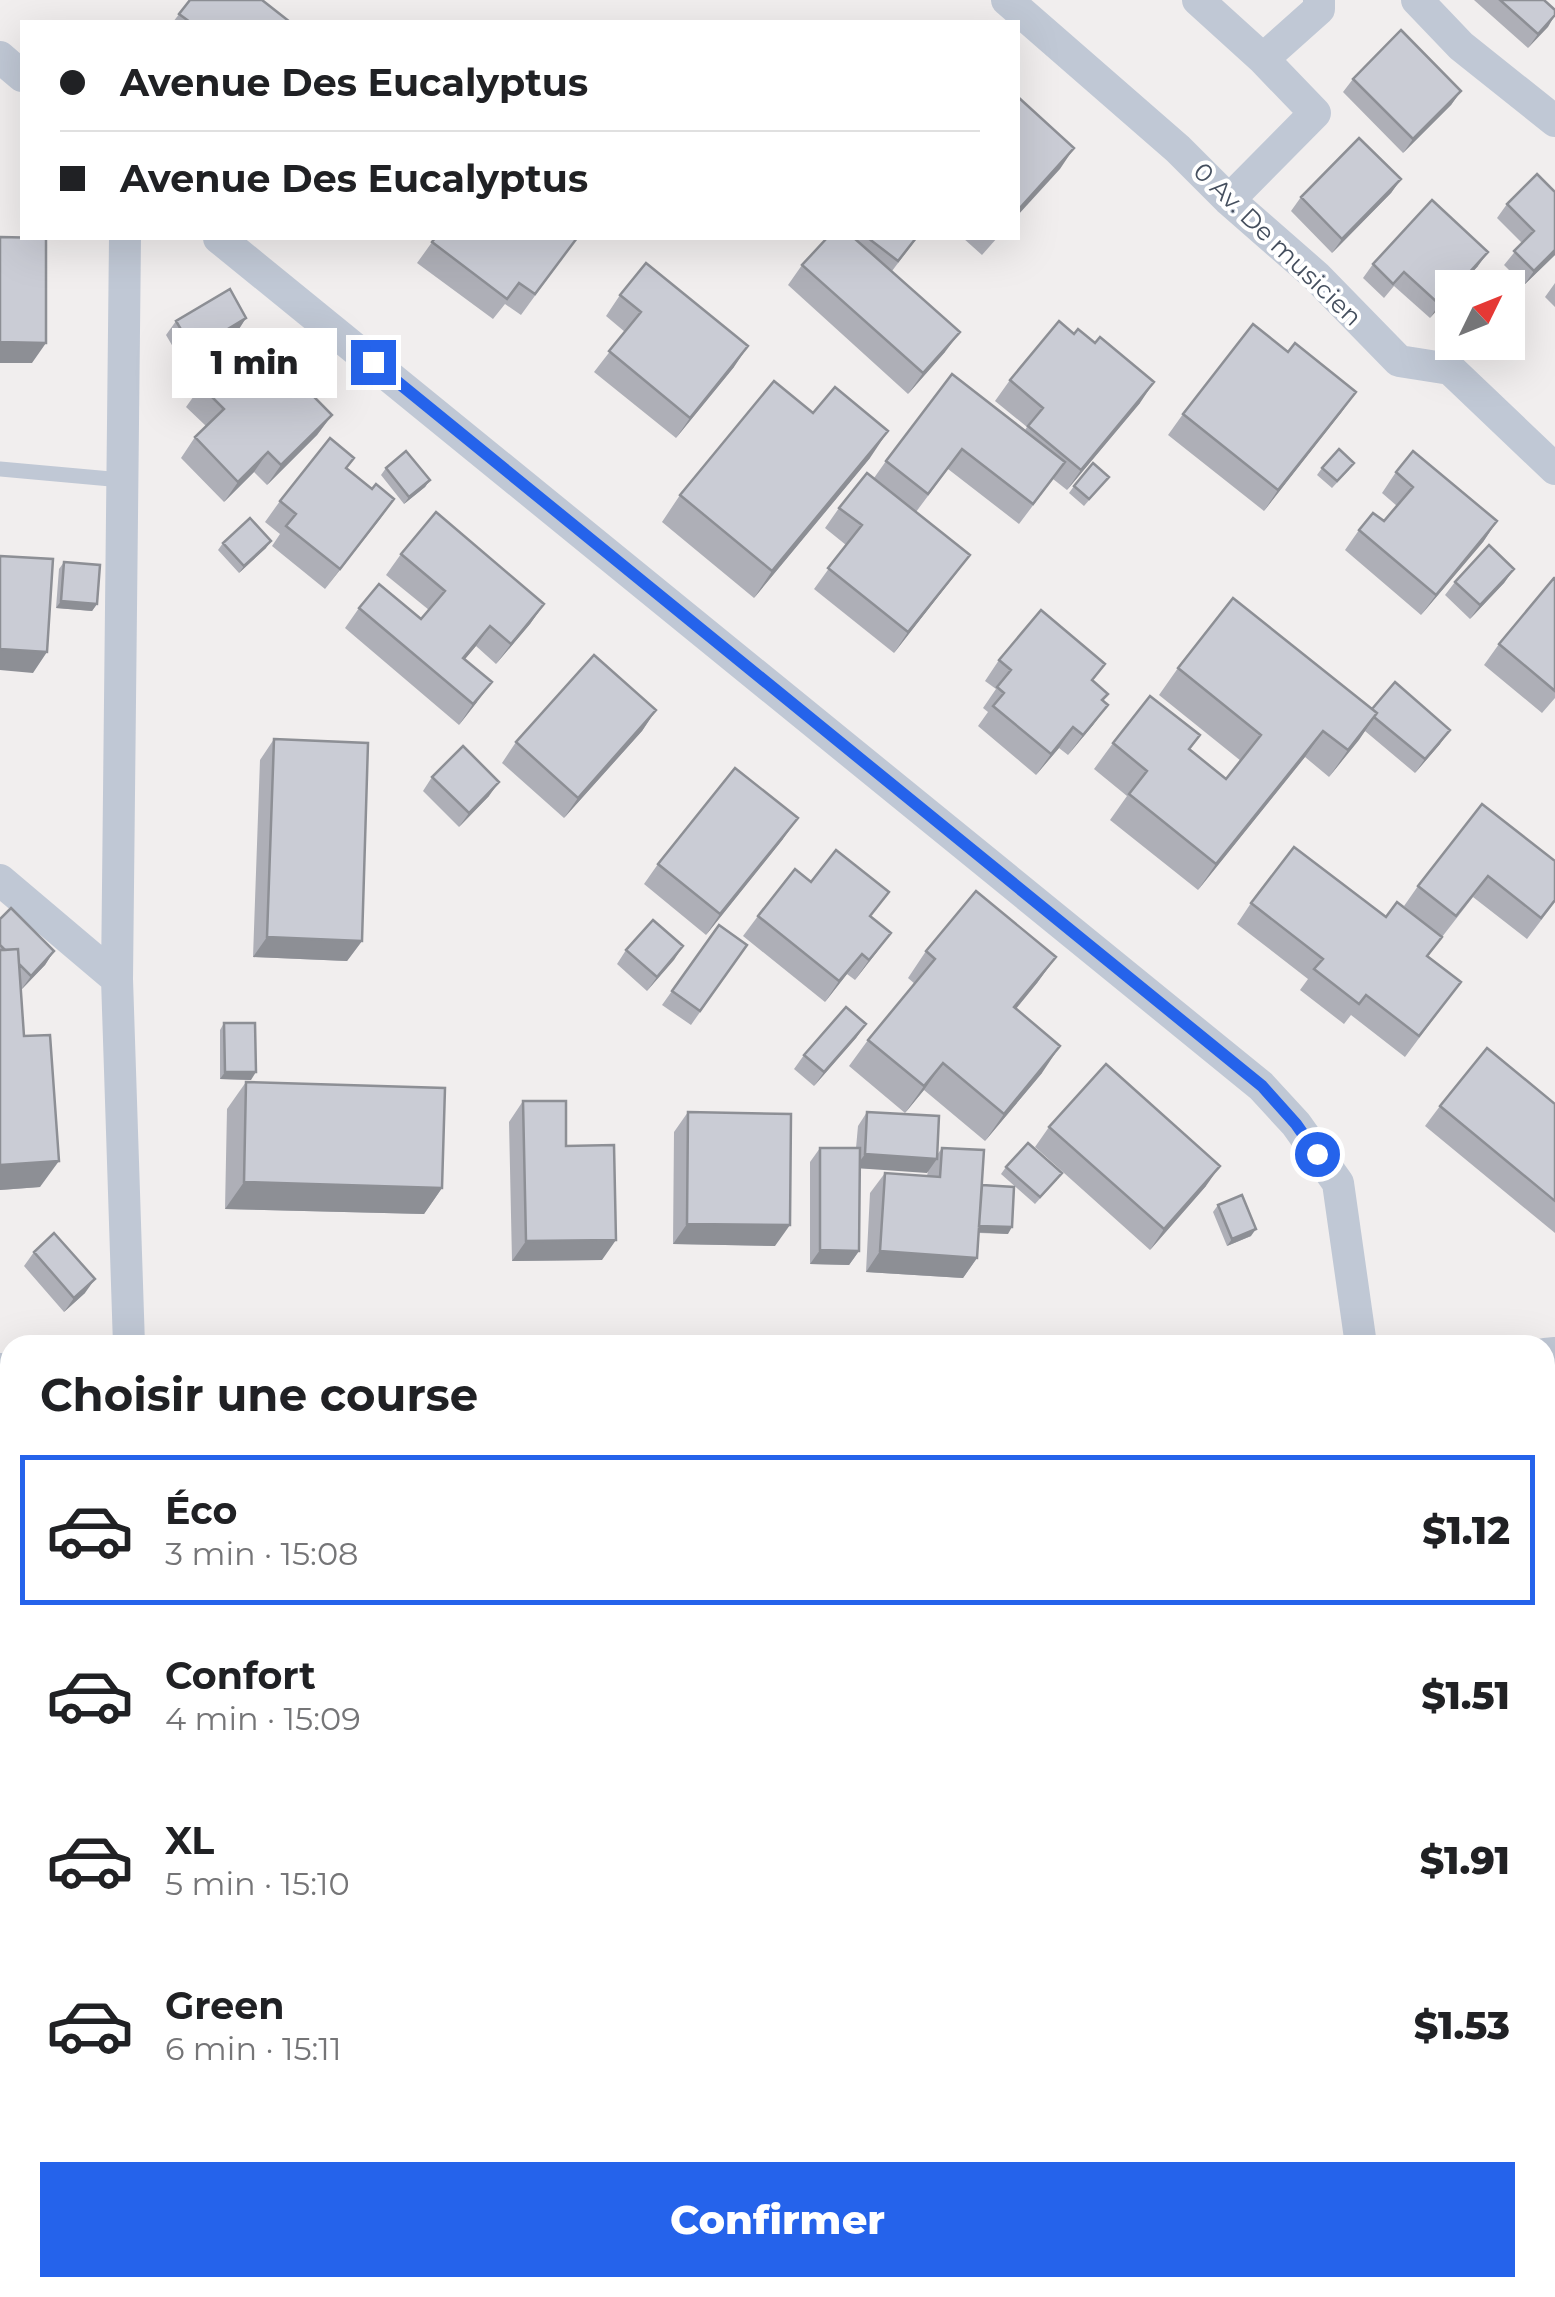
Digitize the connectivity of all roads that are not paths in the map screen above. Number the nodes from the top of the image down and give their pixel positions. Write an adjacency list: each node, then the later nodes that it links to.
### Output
1 (1007, 0): 9 (street, 0 Av. De musicien)
2 (1198, 0): 6 (street)
3 (1319, 0): 6 (street)
4 (1417, 0): 8 (street)
5 (0, 57): 7 (street)
6 (1263, 59): 9 (street)
7 (20, 74)
8 (1555, 122)
9 (1228, 200): 13 (street, 0 Av. De musicien)
10 (125, 240): 14 (street)
11 (222, 240): 18 (street)
12 (0, 469): 14 (lane)
13 (1555, 469)
14 (122, 480): 16 (street)
15 (0, 880): 16 (street)
16 (117, 979): 17 (street)
17 (130, 1335)
18 (1361, 1335)

